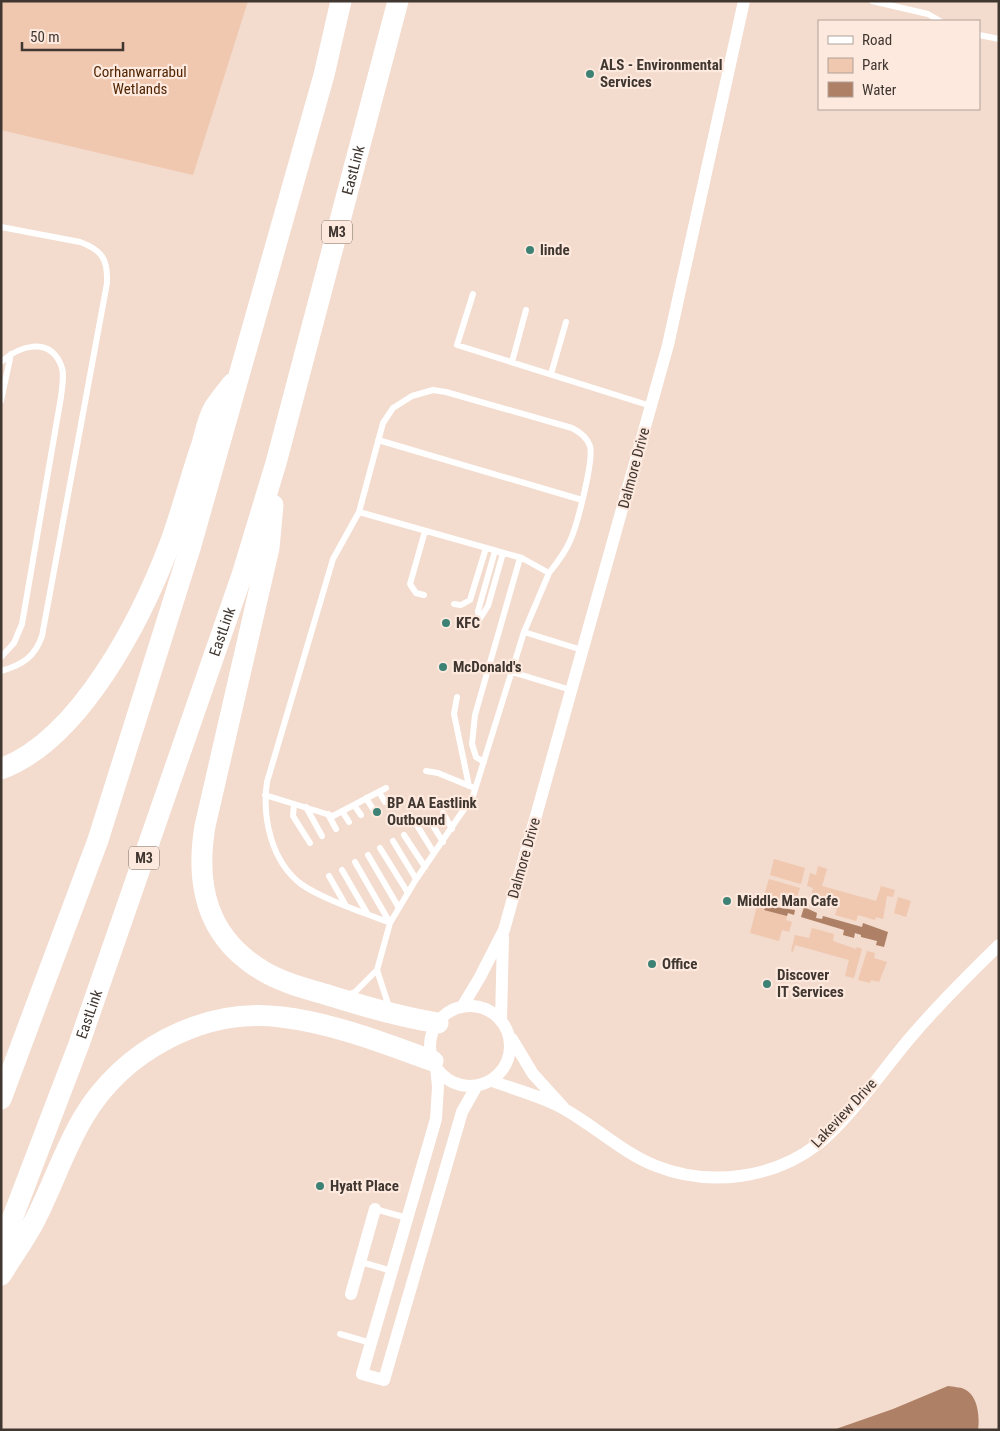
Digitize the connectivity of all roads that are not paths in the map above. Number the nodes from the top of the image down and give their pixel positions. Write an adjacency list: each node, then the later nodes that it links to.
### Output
1 (341, 1): 15 (highway)
2 (398, 1): 20 (highway, EastLink / M3)
3 (744, 1): 18 (street, Dalmore Drive)
4 (872, 1): 5 (lane)
5 (938, 20)
6 (980, 35): 7 (lane)
7 (999, 40)
8 (1, 227): 34 (lane)
9 (474, 294): 14 (lane)
10 (526, 310): 14 (lane)
11 (566, 322): 16 (lane)
12 (11, 353): 13 (lane); 17 (lane); 33 (lane)
13 (1, 362)
14 (512, 362): 16 (lane)
15 (241, 372): 39 (highway); 91 (highway)
16 (551, 374): 18 (lane)
17 (1, 401)
18 (651, 406): 32 (street, Dalmore Drive)
19 (378, 440): 21 (lane); 21 (lane); 22 (lane)
20 (276, 463): 82 (highway); 95 (highway, EastLink / M3)
21 (582, 500): 28 (lane)
22 (359, 512): 23 (lane); 45 (lane)
23 (425, 531): 24 (lane); 29 (lane)
24 (486, 548): 25 (lane); 30 (lane)
25 (495, 550): 26 (lane); 26 (lane)
26 (503, 553): 27 (lane)
27 (520, 558): 28 (lane); 38 (lane)
28 (549, 573): 31 (lane)
29 (424, 595)
30 (454, 604)
31 (524, 632): 32 (lane); 35 (lane)
32 (582, 650): 36 (street, Dalmore Drive)
33 (1, 656)
34 (1, 671)
35 (512, 672): 36 (lane); 38 (lane)
36 (571, 690): 79 (street, Dalmore Drive)
37 (457, 697): 41 (lane)
38 (484, 762): 43 (lane)
39 (1, 770)
40 (426, 771): 41 (lane)
41 (469, 786): 43 (lane)
42 (386, 788): 44 (lane)
43 (476, 789): 60 (lane)
44 (379, 792): 46 (lane); 47 (lane)
45 (265, 795): 48 (lane); 75 (lane)
46 (366, 798): 49 (lane); 51 (lane)
47 (385, 802)
48 (294, 804): 50 (lane); 65 (lane)
49 (354, 804): 52 (lane); 55 (lane)
50 (306, 807): 54 (lane); 62 (lane)
51 (373, 809)
52 (342, 811): 54 (lane); 57 (lane)
53 (442, 813): 60 (lane)
54 (328, 814): 59 (lane)
55 (361, 815)
56 (430, 820): 64 (lane)
57 (349, 822)
58 (418, 827): 67 (lane)
59 (336, 829)
60 (452, 829): 64 (lane)
61 (404, 834): 70 (lane)
62 (322, 836)
63 (392, 841): 73 (lane)
64 (443, 842): 67 (lane)
65 (310, 843)
66 (380, 848): 74 (lane)
67 (434, 854): 70 (lane)
68 (368, 855): 76 (lane)
69 (355, 862): 78 (lane)
70 (425, 867): 73 (lane)
71 (342, 870): 77 (lane)
72 (329, 876): 75 (lane)
73 (416, 879): 74 (lane)
74 (408, 893): 76 (lane)
75 (345, 904): 77 (lane)
76 (399, 908): 78 (lane)
77 (367, 913): 78 (lane)
78 (390, 923): 81 (lane)
79 (504, 930): 83 (street, Dalmore Drive); 85 (street, Dalmore Drive)
80 (999, 945): 92 (street, Lakeview Drive)
81 (377, 970): 82 (lane); 84 (lane)
82 (339, 998): 84 (highway)
83 (462, 1007): 85 (street); 86 (street)
84 (394, 1016): 86 (highway)
85 (501, 1020): 87 (street)
86 (438, 1023): 88 (street)
87 (509, 1033): 89 (street); 92 (street, Lakeview Drive)
88 (434, 1064): 90 (street); 94 (street); 98 (highway)
89 (492, 1080): 90 (street); 92 (street, Lakeview Drive)
90 (476, 1086): 99 (street)
91 (1, 1099)
92 (564, 1108)
93 (376, 1209): 94 (lane); 96 (street)
94 (407, 1218): 97 (street)
95 (1, 1248)
96 (361, 1262): 97 (lane); 100 (street)
97 (392, 1271): 99 (street); 102 (street)
98 (1, 1275)
99 (414, 1278): 102 (street)
100 (351, 1294)
101 (340, 1334): 102 (lane)
102 (371, 1343)

